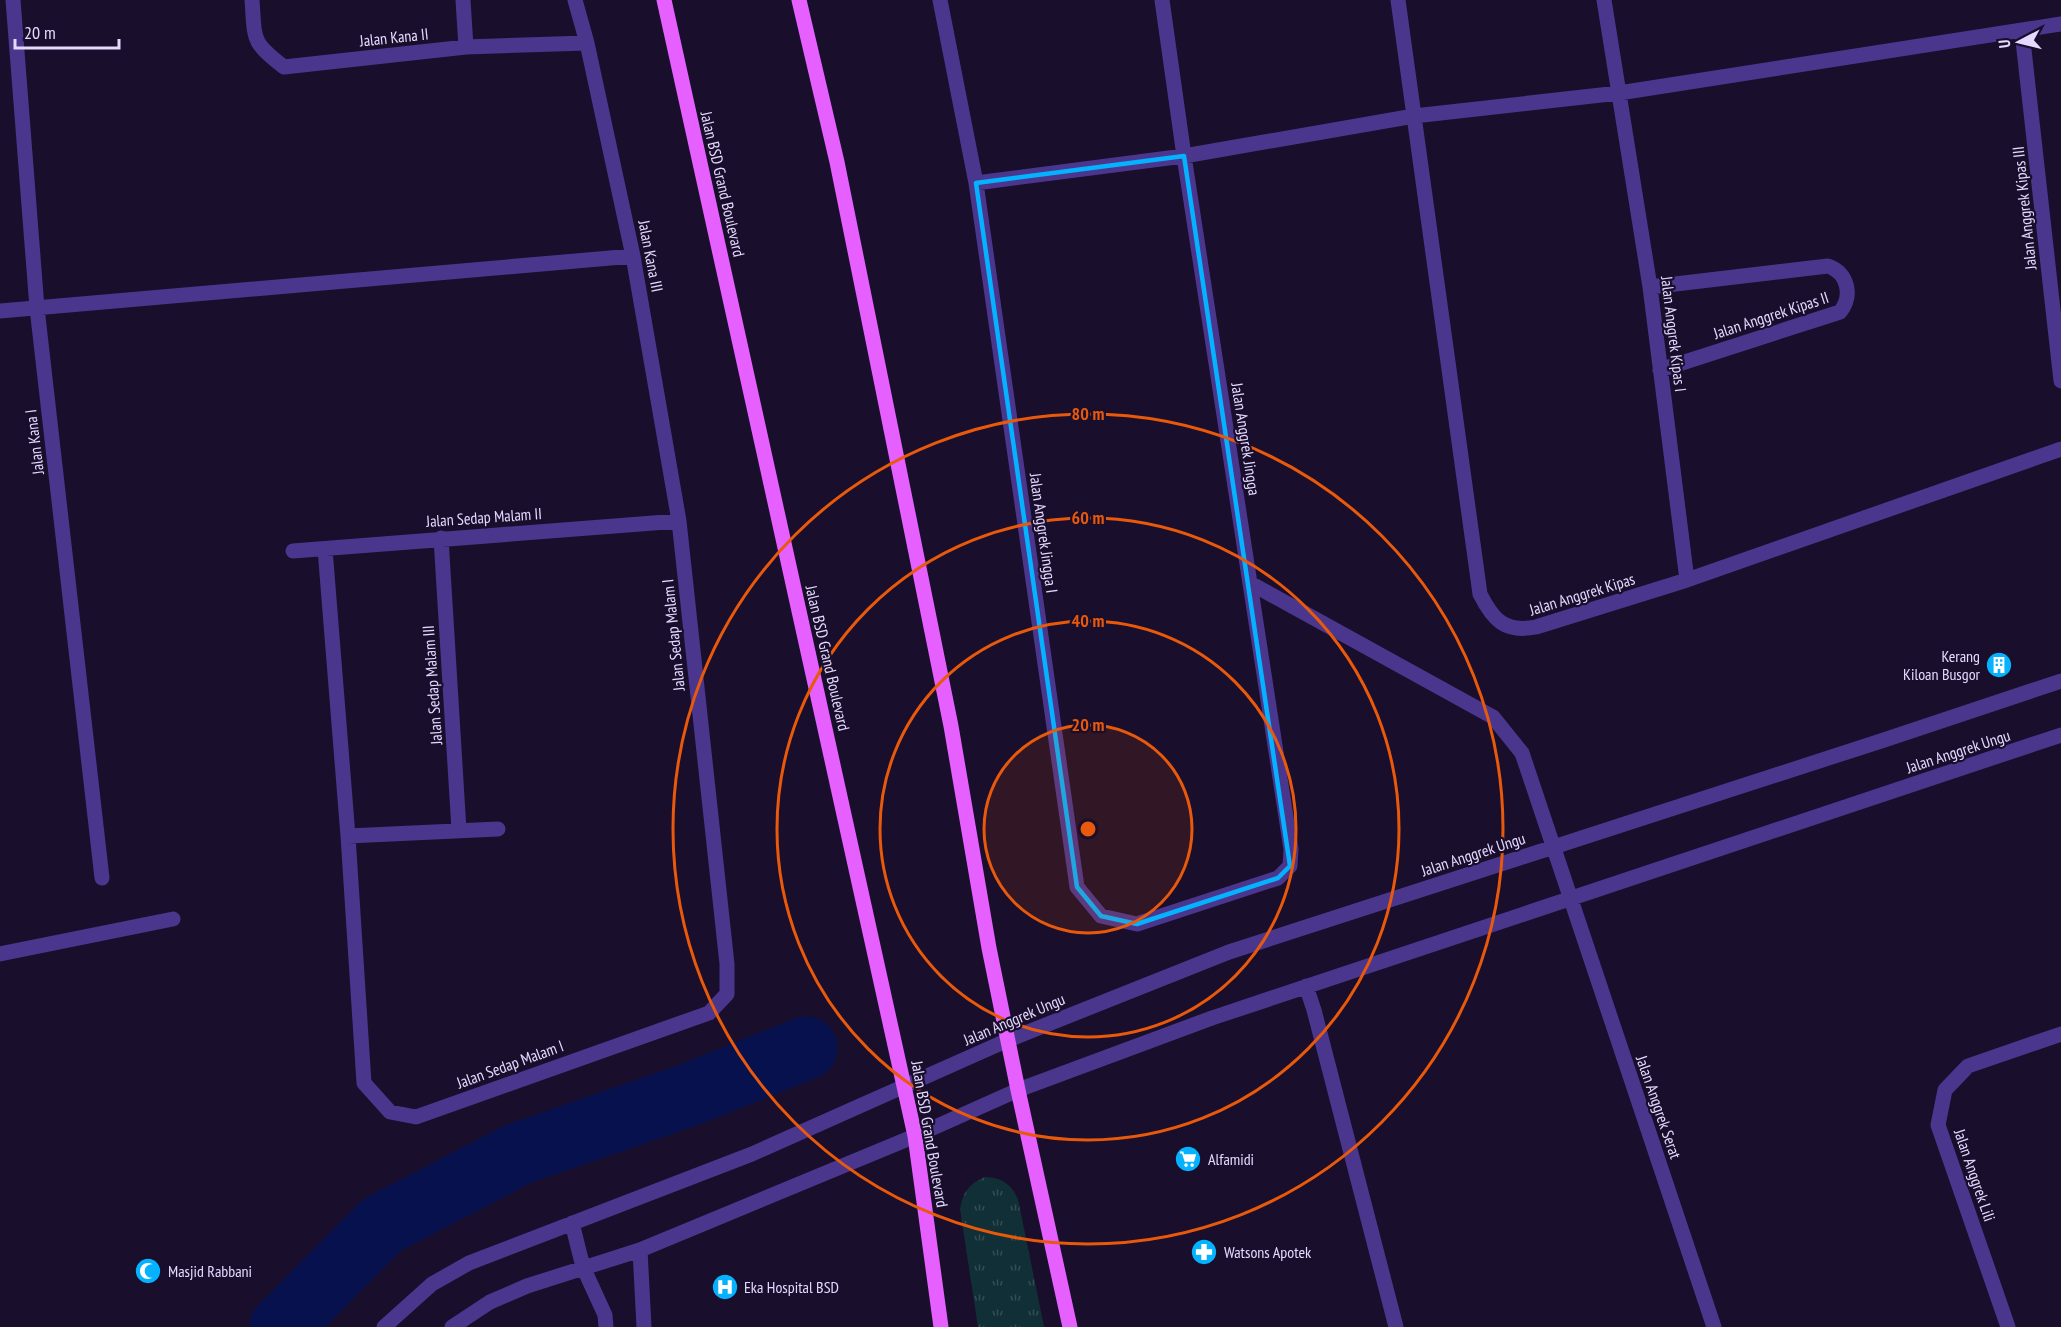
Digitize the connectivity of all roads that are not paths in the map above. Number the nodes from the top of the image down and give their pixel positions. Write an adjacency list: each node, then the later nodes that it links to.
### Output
1 (13, 0): 21 (street, Jalan Kana I)
2 (252, 0): 14 (street, Jalan Kana II)
3 (463, 0): 14 (street)
4 (575, 0): 13 (street, Jalan Kana III)
5 (664, 0): 46 (main road, Jalan BSD Grand Boulevard)
6 (799, 0): 45 (main road)
7 (940, 0): 18 (street, Jalan Anggrek Jingga I)
8 (1162, 0): 17 (street, Jalan Anggrek Jingga)
9 (1398, 0): 16 (street)
10 (1604, 0): 15 (street)
11 (2061, 24): 12 (street)
12 (2022, 32): 15 (street); 24 (street, Jalan Anggrek Kipas III)
13 (588, 43): 14 (street, Jalan Kana II); 19 (street, Jalan Kana III)
14 (466, 47)
15 (1619, 93): 16 (street); 20 (street, Jalan Anggrek Kipas I)
16 (1414, 116): 17 (street); 30 (street, Jalan Anggrek Kipas)
17 (1184, 156): 18 (street); 31 (street, Jalan Anggrek Jingga)
18 (976, 183): 39 (street, Jalan Anggrek Jingga I)
19 (633, 256): 21 (street); 26 (street, Jalan Kana III)
20 (1650, 286): 23 (street, Jalan Anggrek Kipas I); 23 (street, Jalan Anggrek Kipas II)
21 (37, 308): 22 (street); 38 (street, Jalan Kana I)
22 (0, 311)
23 (1660, 370): 30 (street, Jalan Anggrek Kipas I)
24 (2061, 381)
25 (2061, 449): 30 (street, Jalan Anggrek Kipas)
26 (679, 521): 27 (street, Jalan Sedap Malam II); 36 (street, Jalan Sedap Malam I)
27 (441, 538): 28 (street, Jalan Sedap Malam II); 35 (street, Jalan Sedap Malam III)
28 (325, 549): 29 (street, Jalan Sedap Malam II); 36 (street, Jalan Sedap Malam I)
29 (293, 551)
30 (1687, 580)
31 (1250, 583): 37 (street, Jalan Anggrek Serat); 39 (street, Jalan Anggrek Jingga)
32 (2061, 681): 37 (street, Jalan Anggrek Ungu)
33 (2061, 735): 40 (street, Jalan Anggrek Ungu)
34 (498, 829): 35 (street)
35 (459, 830): 36 (street)
36 (348, 836)
37 (1554, 847): 40 (street, Jalan Anggrek Serat); 45 (street, Jalan Anggrek Ungu)
38 (102, 878)
39 (1278, 878)
40 (1570, 899): 43 (street, Jalan Anggrek Ungu); 59 (street, Jalan Anggrek Serat)
41 (172, 919): 42 (street)
42 (0, 954)
43 (1306, 987): 47 (street, Jalan Anggrek Ungu); 58 (street)
44 (2061, 1034): 60 (street, Jalan Anggrek Lili)
45 (1008, 1040): 46 (street, Jalan Anggrek Ungu); 47 (main road)
46 (905, 1087): 48 (main road, Jalan BSD Grand Boulevard); 49 (street, Jalan Anggrek Ungu)
47 (1018, 1089): 48 (street, Jalan Anggrek Ungu); 57 (main road)
48 (915, 1136): 50 (street, Jalan Anggrek Ungu); 56 (main road, Jalan BSD Grand Boulevard)
49 (572, 1223): 51 (street); 52 (street, Jalan Anggrek Ungu)
50 (640, 1250): 51 (street, Jalan Anggrek Ungu); 55 (street)
51 (584, 1267): 53 (street, Jalan Anggrek Ungu); 54 (street)
52 (384, 1327)
53 (452, 1327)
54 (606, 1327)
55 (644, 1327)
56 (941, 1327)
57 (1070, 1327)
58 (1396, 1327)
59 (1714, 1327)
60 (2008, 1327)

